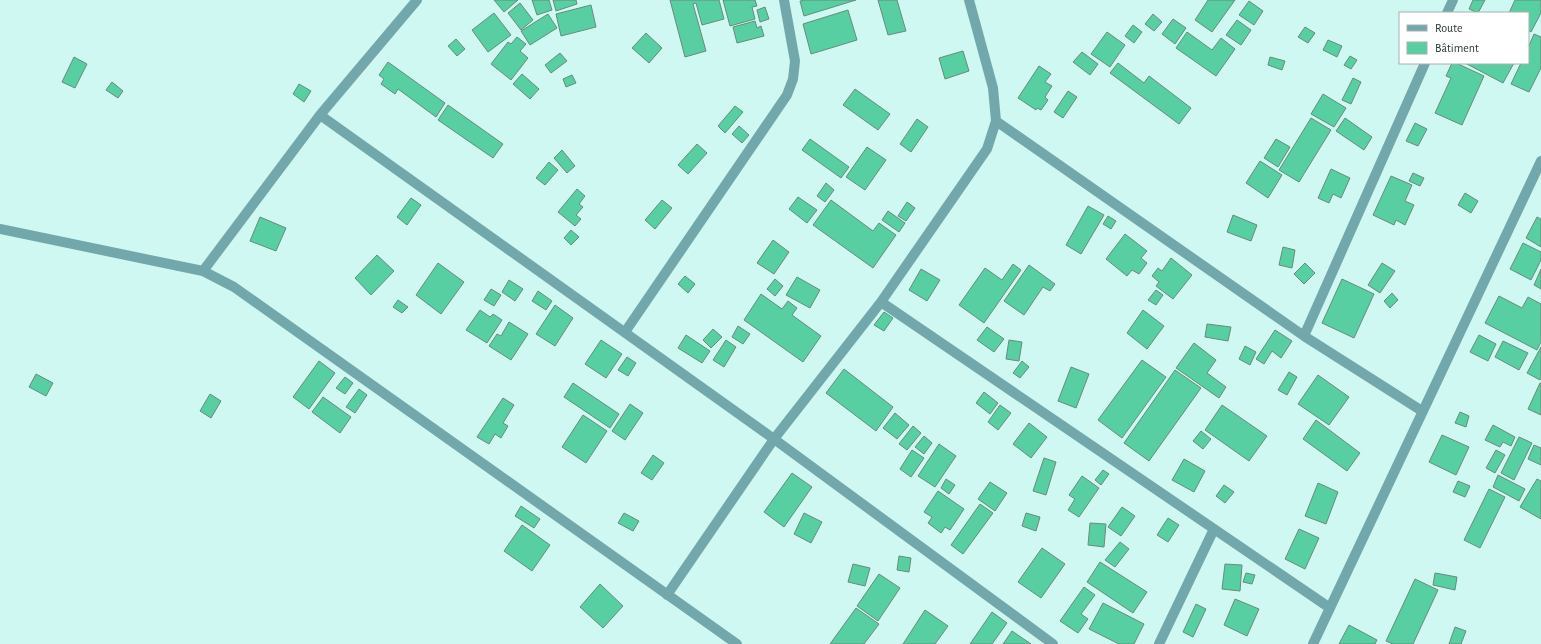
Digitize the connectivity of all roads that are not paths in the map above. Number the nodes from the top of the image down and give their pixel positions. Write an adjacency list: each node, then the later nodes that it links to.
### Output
1 (417, 0): 7 (street)
2 (784, 0): 13 (street)
3 (969, 0): 8 (street)
4 (1453, 0): 5 (street)
5 (1447, 12)
6 (1425, 64): 14 (street)
7 (320, 116): 11 (street); 13 (street)
8 (996, 121): 12 (street); 14 (street)
9 (1541, 161): 15 (street)
10 (0, 229): 11 (street)
11 (203, 271): 18 (street)
12 (881, 302): 16 (street); 17 (street)
13 (625, 332): 16 (street)
14 (1304, 336): 15 (street)
15 (1422, 411): 19 (street)
16 (774, 439): 18 (street); 21 (street)
17 (1214, 529): 19 (street); 22 (street)
18 (667, 595): 20 (street)
19 (1330, 608): 23 (street)
20 (737, 644)
21 (1053, 644)
22 (1160, 644)
23 (1313, 644)

